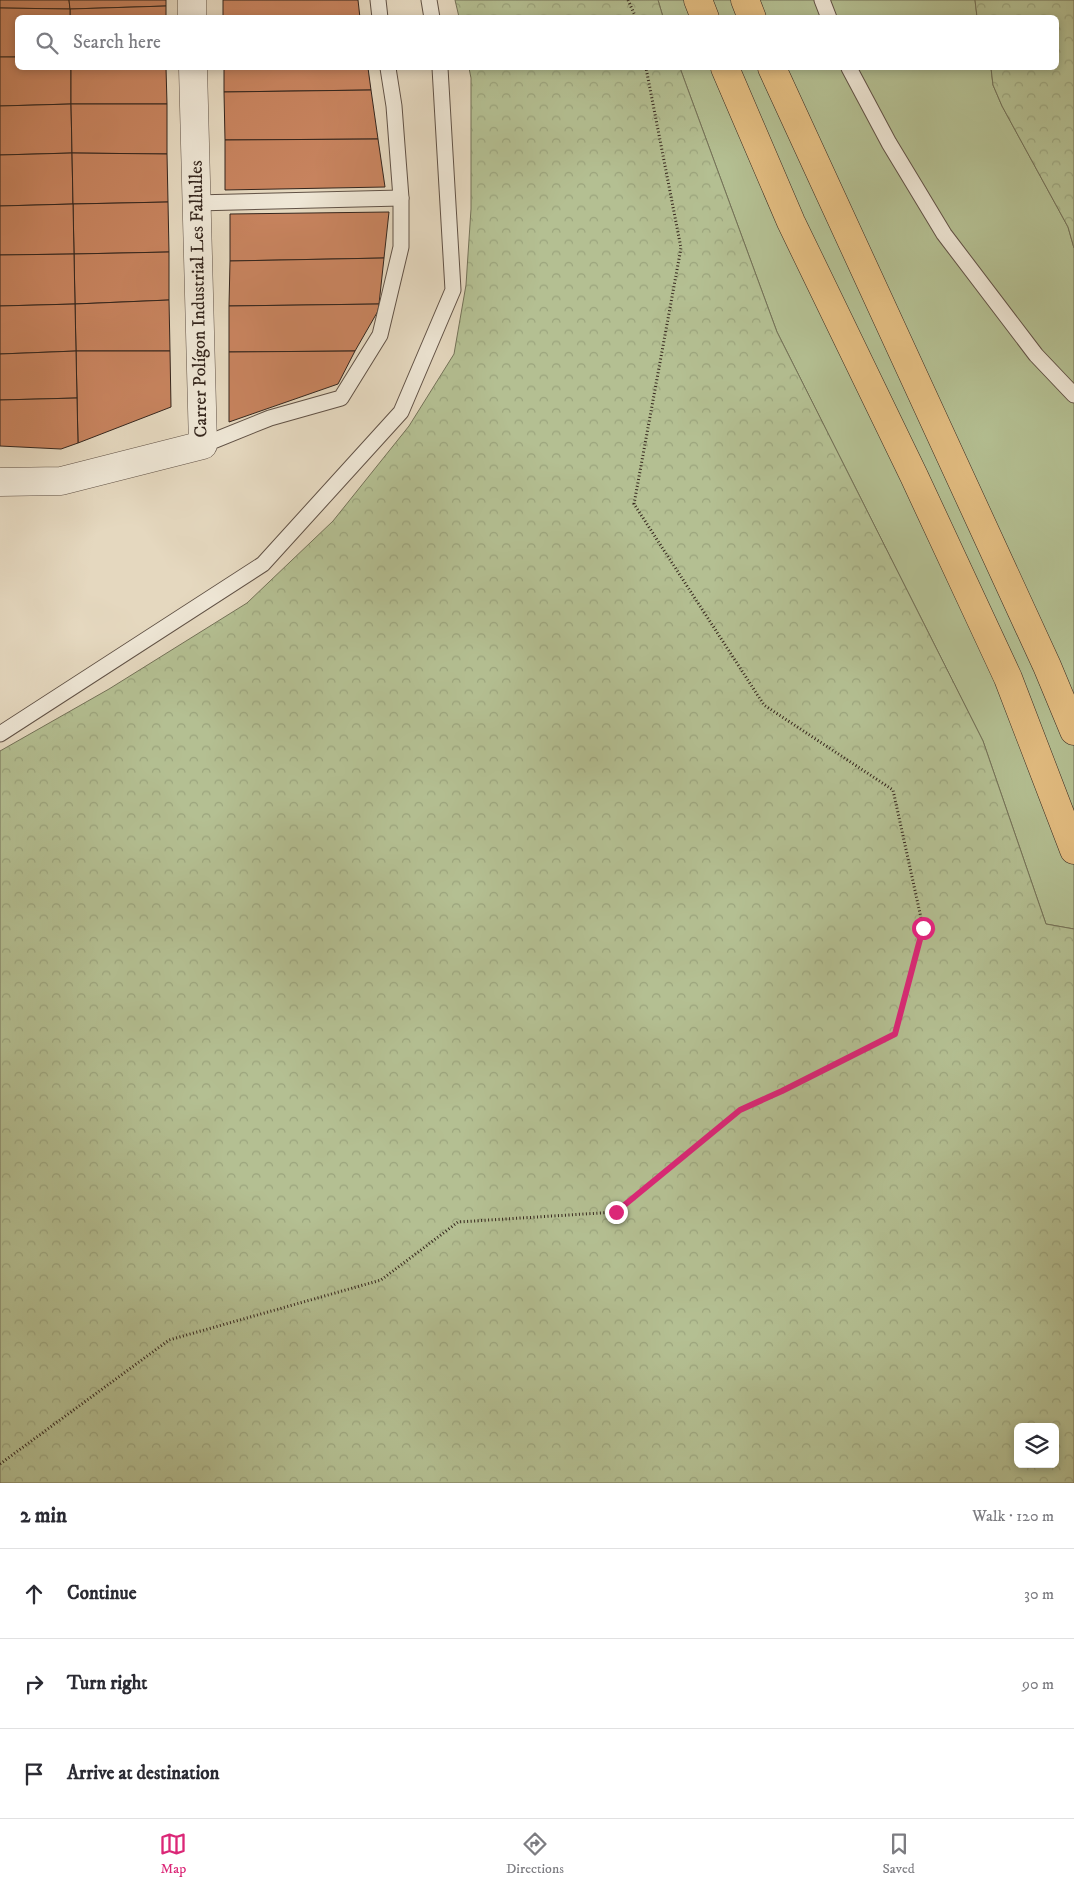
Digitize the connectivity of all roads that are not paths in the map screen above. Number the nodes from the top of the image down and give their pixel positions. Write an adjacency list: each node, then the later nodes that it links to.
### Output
1 (192, 0): 7 (street)
2 (378, 0): 8 (lane)
3 (429, 0): 9 (lane)
4 (698, 0): 10 (highway)
5 (745, 0): 11 (highway)
6 (822, 0): 12 (lane)
7 (192, 15)
8 (380, 15)
9 (432, 15)
10 (704, 15)
11 (751, 15)
12 (828, 15)
13 (193, 70): 20 (street, Carrer Polígon Industrial Les Fallulles)
14 (388, 70): 19 (lane)
15 (440, 70): 25 (lane)
16 (726, 70): 26 (highway)
17 (773, 70): 24 (highway)
18 (850, 70): 21 (lane)
19 (401, 198): 20 (lane); 22 (lane)
20 (196, 203): 22 (street, Carrer Polígon Industrial Les Fallulles)
21 (1074, 395)
22 (203, 445): 23 (street, Carrer Polígon Industrial Les Fallulles)
23 (0, 482)
24 (1074, 731)
25 (0, 734)
26 (1074, 850)

